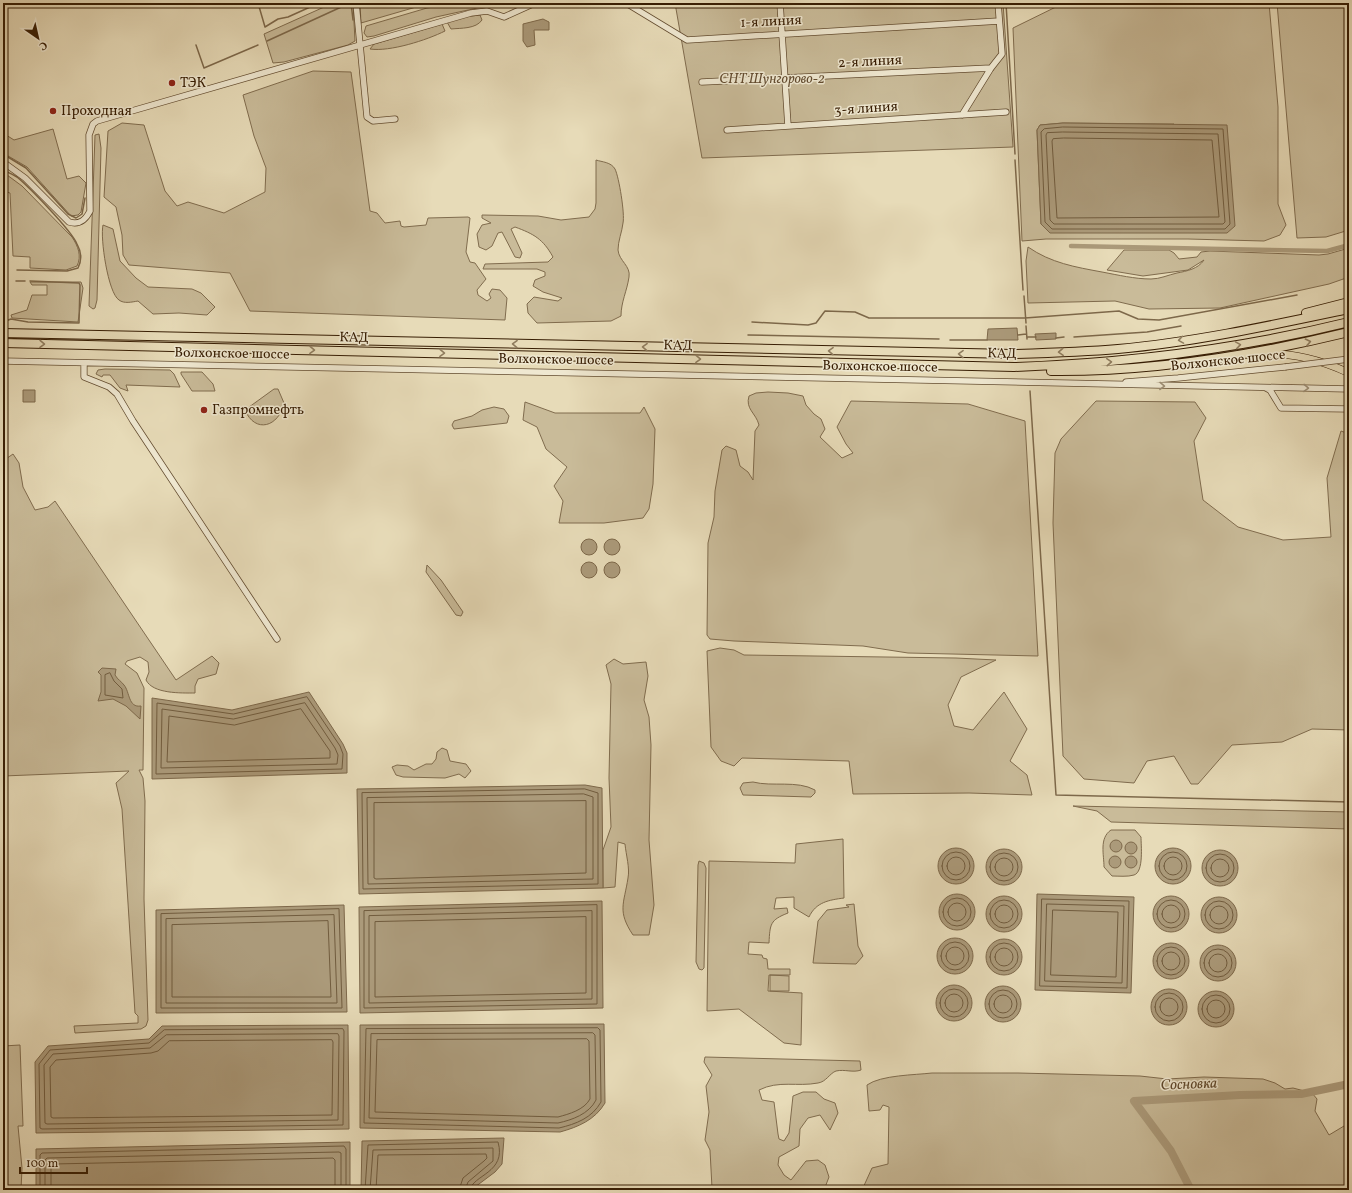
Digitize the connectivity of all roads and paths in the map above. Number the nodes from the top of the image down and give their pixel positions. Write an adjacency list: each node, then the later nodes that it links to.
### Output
1 (356, 3): 8 (street)
2 (535, 3): 8 (street)
3 (626, 3): 7 (street, 1-я линия)
4 (780, 3): 7 (street)
5 (998, 3): 6 (street)
6 (1000, 21): 7 (street, 1-я линия); 9 (street)
7 (781, 34): 10 (street)
8 (360, 44): 14 (street); 17 (street)
9 (991, 68): 10 (street, 2-я линия); 13 (street)
10 (785, 78): 11 (street, 2-я линия); 15 (street)
11 (702, 82)
12 (1006, 112): 13 (street, 3-я линия)
13 (962, 115): 15 (street, 3-я линия)
14 (395, 118)
15 (788, 126): 16 (street, 3-я линия)
16 (727, 130)
17 (3, 162)
18 (1349, 302): 21 (highway)
19 (1349, 309): 21 (highway, КАД)
20 (1349, 322): 29 (highway, КАД, one-way to 20)
21 (1247, 330): 23 (highway, КАД, one-way to 23)
22 (1349, 332): 25 (highway, one-way to 22)
23 (3, 333)
24 (3, 344): 29 (highway, КАД, one-way to 29)
25 (1256, 353): 29 (highway); 30 (main road)
26 (1349, 359): 31 (street, Волхонское шоссе, bridge)
27 (3, 361): 28 (street, Волхонское шоссе)
28 (84, 363): 31 (street, Волхонское шоссе); 37 (street)
29 (1014, 368)
30 (1349, 373)
31 (1109, 383): 32 (street, Волхонское шоссе, one-way to 32)
32 (1264, 388): 33 (street, Волхонское шоссе); 35 (street)
33 (1286, 388): 34 (street, Волхонское шоссе, one-way to 34); 35 (street)
34 (1349, 389)
35 (1276, 401): 36 (street)
36 (1349, 409)
37 (277, 638)

